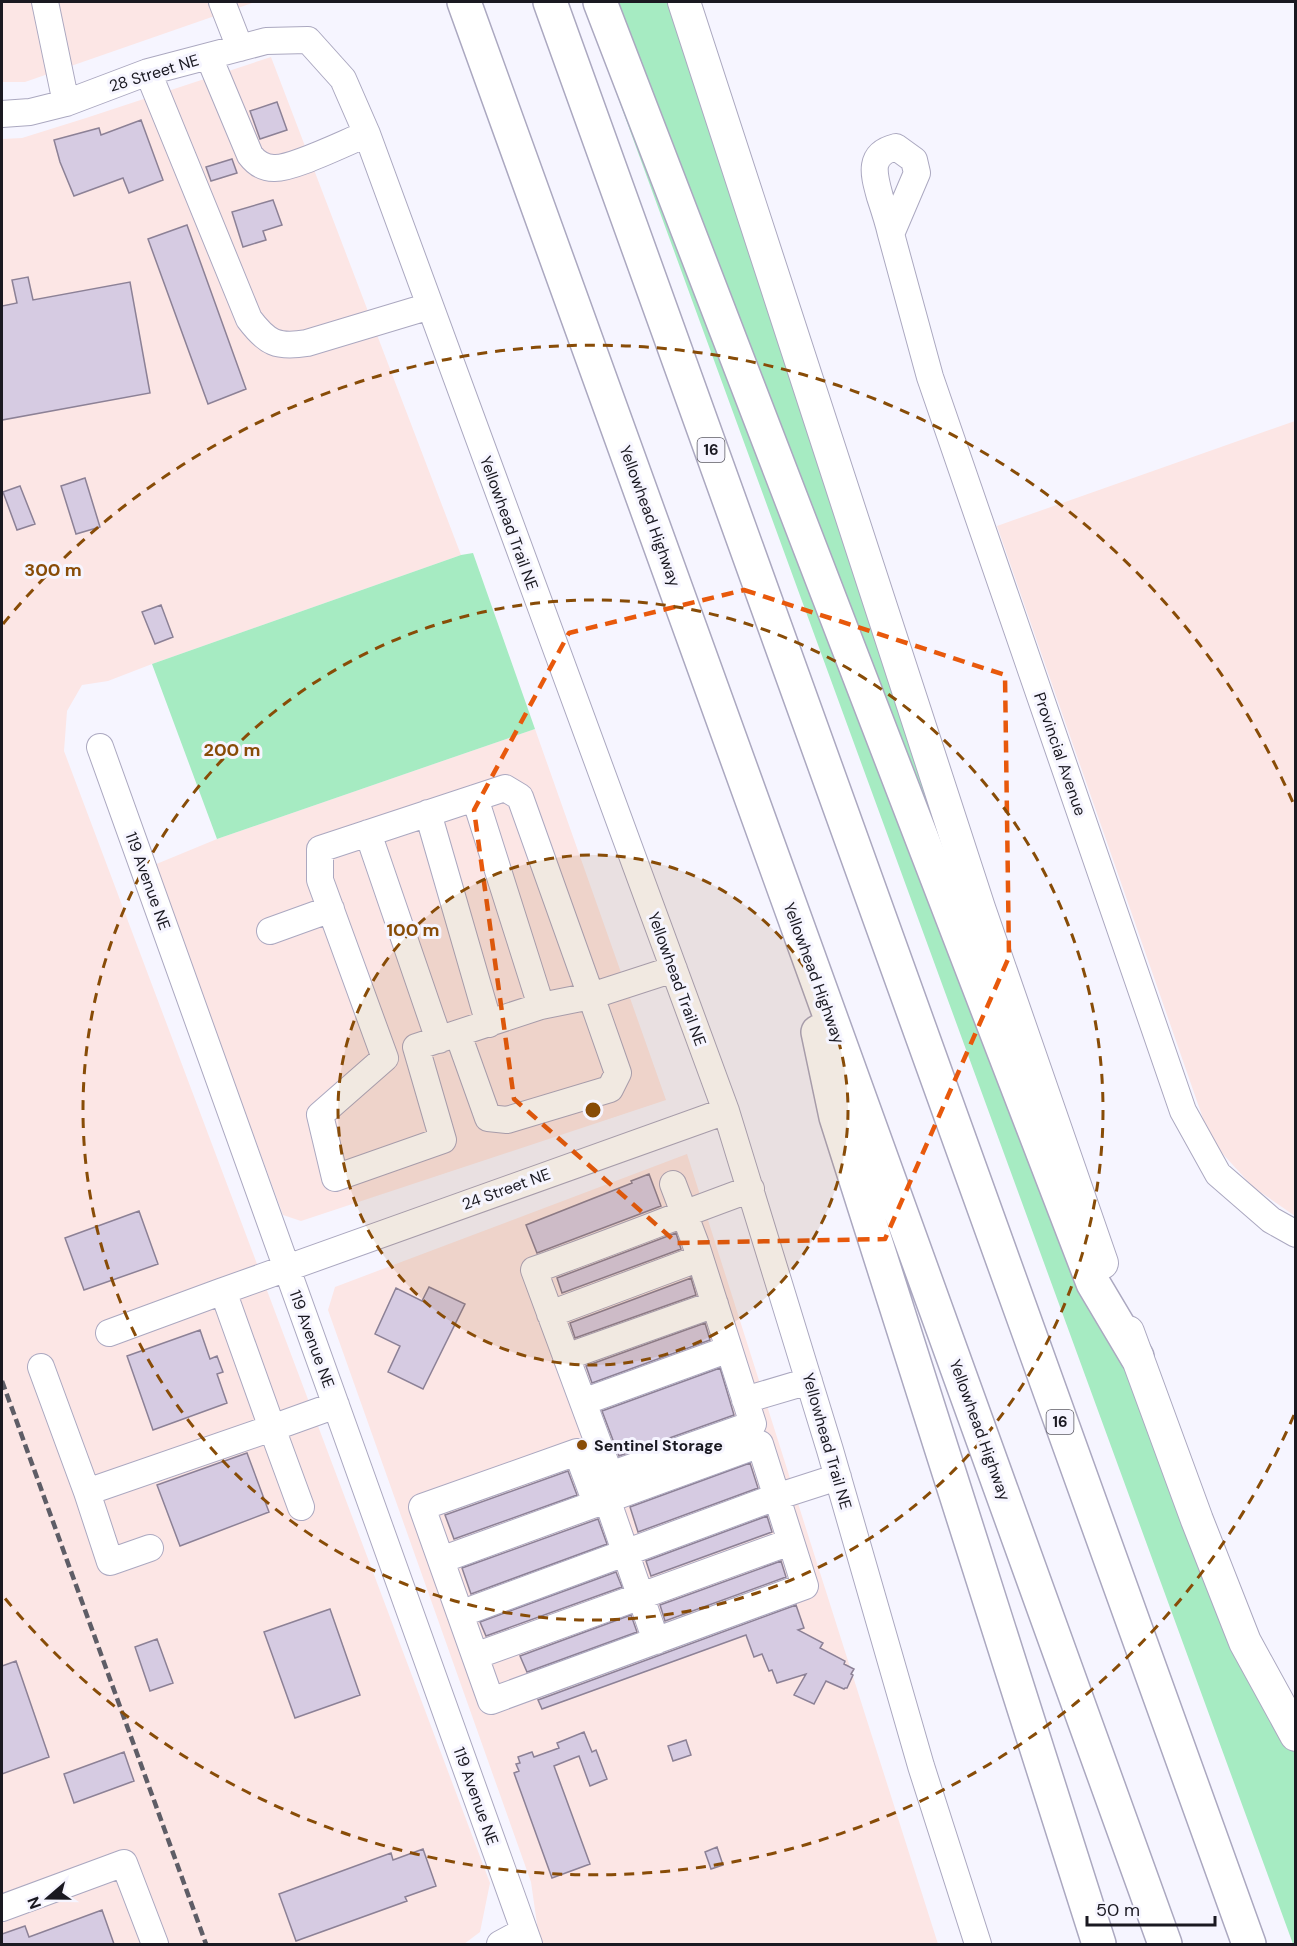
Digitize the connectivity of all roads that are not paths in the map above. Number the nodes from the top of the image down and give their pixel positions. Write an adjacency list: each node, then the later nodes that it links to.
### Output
1 (45, 2): 13 (street)
2 (222, 2): 9 (street)
3 (453, 2): 12 (highway)
4 (464, 2): 12 (highway, Yellowhead Highway)
5 (550, 2): 71 (highway, 16)
6 (600, 2): 44 (highway)
7 (684, 2): 44 (main road)
8 (308, 40): 9 (street, 28 Street NE); 15 (street, Yellowhead Trail NE)
9 (240, 48): 10 (street, 28 Street NE)
10 (209, 57): 11 (street, 28 Street NE); 15 (street)
11 (148, 72): 13 (street, 28 Street NE); 17 (street)
12 (496, 88): 23 (highway, Yellowhead Highway)
13 (66, 103): 14 (street, 28 Street NE)
14 (2, 114)
15 (367, 134): 17 (street, Yellowhead Trail NE)
16 (891, 234): 35 (street, Provincial Avenue)
17 (430, 306): 25 (street, Yellowhead Trail NE)
18 (100, 747): 37 (street, 119 Avenue NE)
19 (475, 798): 20 (street); 26 (street); 27 (street)
20 (428, 813): 21 (street); 28 (street)
21 (368, 833): 22 (street); 29 (street)
22 (331, 909): 24 (street); 30 (street)
23 (792, 910): 69 (highway); 70 (highway, Yellowhead Highway)
24 (270, 931)
25 (674, 969): 26 (street); 31 (street, Yellowhead Trail NE)
26 (591, 996): 27 (street); 29 (street)
27 (542, 1006): 28 (street)
28 (489, 1024): 29 (street)
29 (438, 1040): 30 (street); 30 (street)
30 (385, 1059)
31 (726, 1111): 33 (street, Yellowhead Trail NE); 37 (street, 24 Street NE)
32 (673, 1184): 34 (street)
33 (751, 1189): 34 (street); 46 (street, Yellowhead Trail NE)
34 (684, 1215): 36 (street); 40 (street)
35 (1296, 1234)
36 (700, 1258): 39 (street); 40 (street)
37 (286, 1268): 38 (street, 24 Street NE); 48 (street, 119 Avenue NE)
38 (224, 1291): 41 (street, 24 Street NE); 50 (street)
39 (715, 1304): 42 (street); 43 (street)
40 (550, 1314): 43 (street)
41 (109, 1333)
42 (729, 1349): 47 (street); 49 (street)
43 (566, 1357): 47 (street)
44 (1137, 1358): 64 (main road)
45 (41, 1367): 52 (street)
46 (809, 1381): 49 (street); 51 (street, Yellowhead Trail NE)
47 (583, 1402): 49 (street)
48 (336, 1405): 50 (street); 66 (street, 119 Avenue NE)
49 (753, 1423): 53 (street); 54 (street)
50 (272, 1428): 52 (street); 55 (street)
51 (838, 1477): 53 (street); 68 (street, Yellowhead Trail NE)
52 (87, 1492): 57 (street)
53 (776, 1497): 56 (street); 58 (street)
54 (601, 1501): 58 (street); 59 (street); 59 (street)
55 (301, 1507)
56 (790, 1542): 60 (street); 62 (street)
57 (150, 1548)
58 (625, 1552): 60 (street); 61 (street)
59 (441, 1560): 61 (street)
60 (641, 1597): 62 (street); 63 (street)
61 (460, 1614): 63 (street)
62 (656, 1641): 63 (street)
63 (475, 1656)
64 (1296, 1735)
65 (2, 1908): 67 (street)
66 (513, 1941)
67 (155, 1944)
68 (978, 1944)
69 (1099, 1944)
70 (1165, 1944)
71 (1249, 1944)

